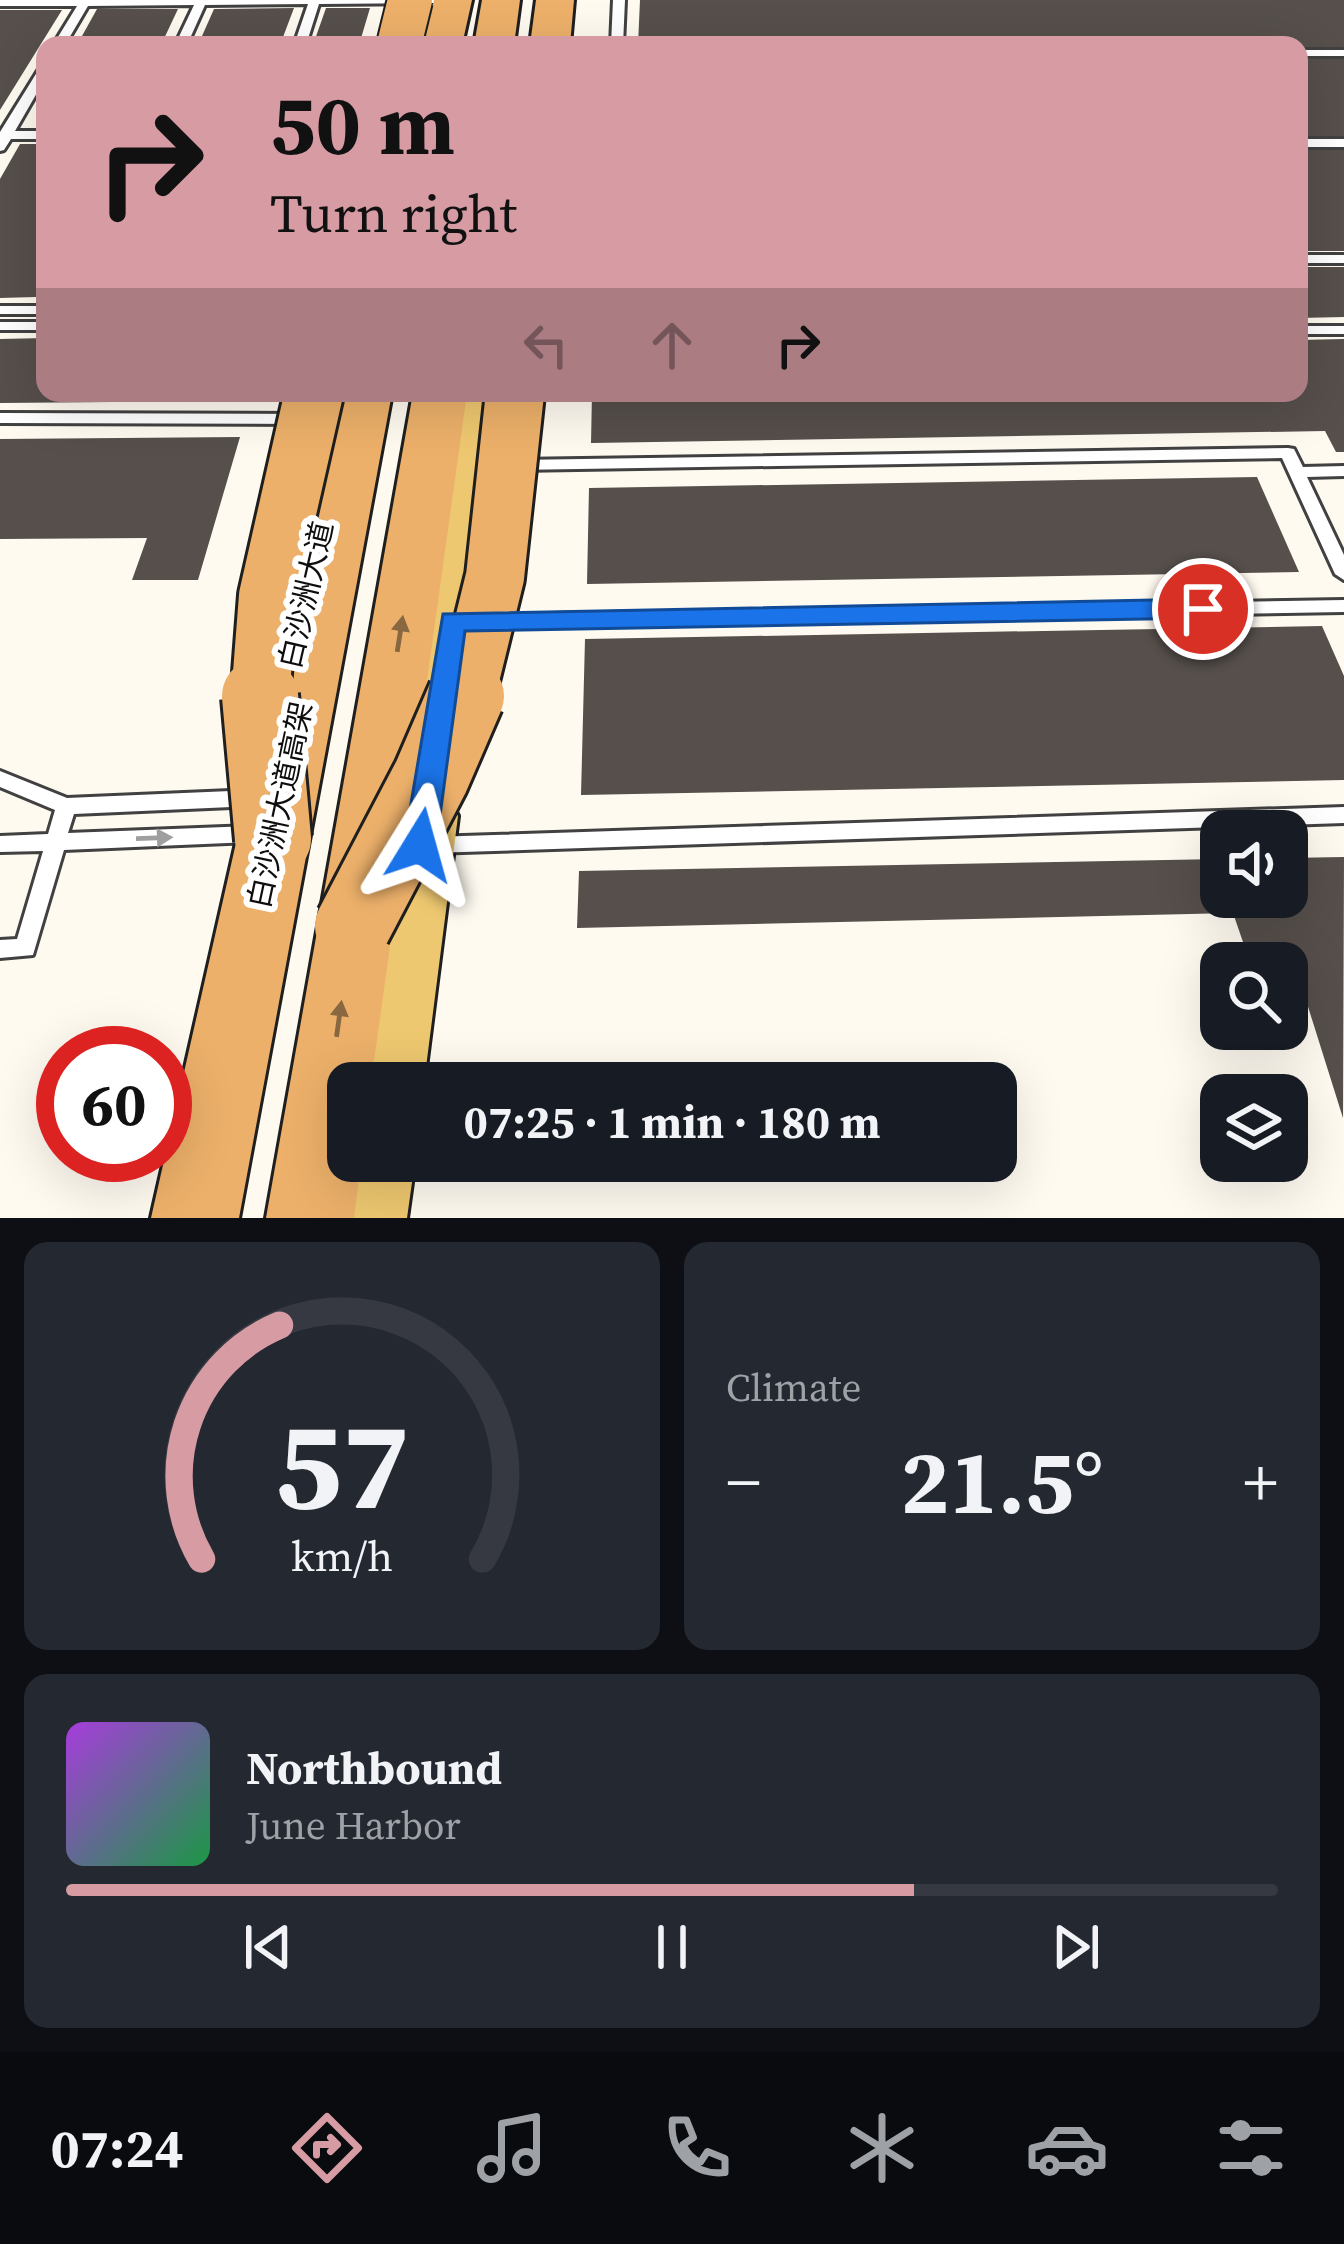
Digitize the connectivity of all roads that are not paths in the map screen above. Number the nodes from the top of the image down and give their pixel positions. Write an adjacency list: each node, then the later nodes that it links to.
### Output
1 (410, 0): 15 (highway, bridge)
2 (437, 0): 8 (lane); 16 (main road)
3 (453, 0): 17 (highway)
4 (501, 0): 18 (highway)
5 (541, 0): 19 (main road)
6 (554, 0): 20 (highway)
7 (620, 0): 21 (lane)
8 (315, 1): 9 (lane); 14 (lane)
9 (201, 2): 11 (lane); 13 (lane)
10 (0, 3): 11 (lane)
11 (84, 3): 12 (lane)
12 (64, 36)
13 (185, 36)
14 (303, 36)
15 (401, 36)
16 (431, 36)
17 (444, 36)
18 (495, 36)
19 (538, 36)
20 (551, 36)
21 (618, 36)
22 (1308, 53): 23 (lane)
23 (1344, 53)
24 (36, 84): 26 (lane)
25 (36, 136): 26 (lane)
26 (2, 139)
27 (1308, 143): 28 (lane)
28 (1344, 143)
29 (1308, 259): 30 (lane)
30 (1344, 259)
31 (0, 310): 32 (lane)
32 (36, 310)
33 (0, 326): 34 (lane)
34 (36, 326)
35 (1308, 330): 36 (lane)
36 (1344, 330)
37 (301, 402): 42 (lane)
38 (339, 402): 52 (highway, 白沙洲大道高架, bridge)
39 (439, 402): 56 (highway, one-way to 39)
40 (485, 402): 43 (main road)
41 (514, 402): 56 (highway, bridge)
42 (0, 418)
43 (476, 466): 45 (lane); 48 (main road)
44 (1344, 471): 45 (lane)
45 (1297, 472): 46 (lane)
46 (1344, 574)
47 (1344, 606): 48 (lane)
48 (453, 621): 55 (main road)
49 (0, 779): 50 (lane)
50 (66, 806): 52 (lane); 53 (lane)
51 (1344, 815): 55 (lane)
52 (261, 824): 53 (lane, one-way to 52); 60 (main road); 61 (highway, 白沙洲大道高架)
53 (56, 842): 54 (lane); 57 (lane)
54 (0, 844)
55 (420, 845): 58 (main road)
56 (352, 926): 62 (highway, one-way to 56)
57 (0, 949)
58 (388, 1062)
59 (371, 1182): 63 (main road)
60 (164, 1218)
61 (195, 1218)
62 (310, 1218)
63 (365, 1218)

